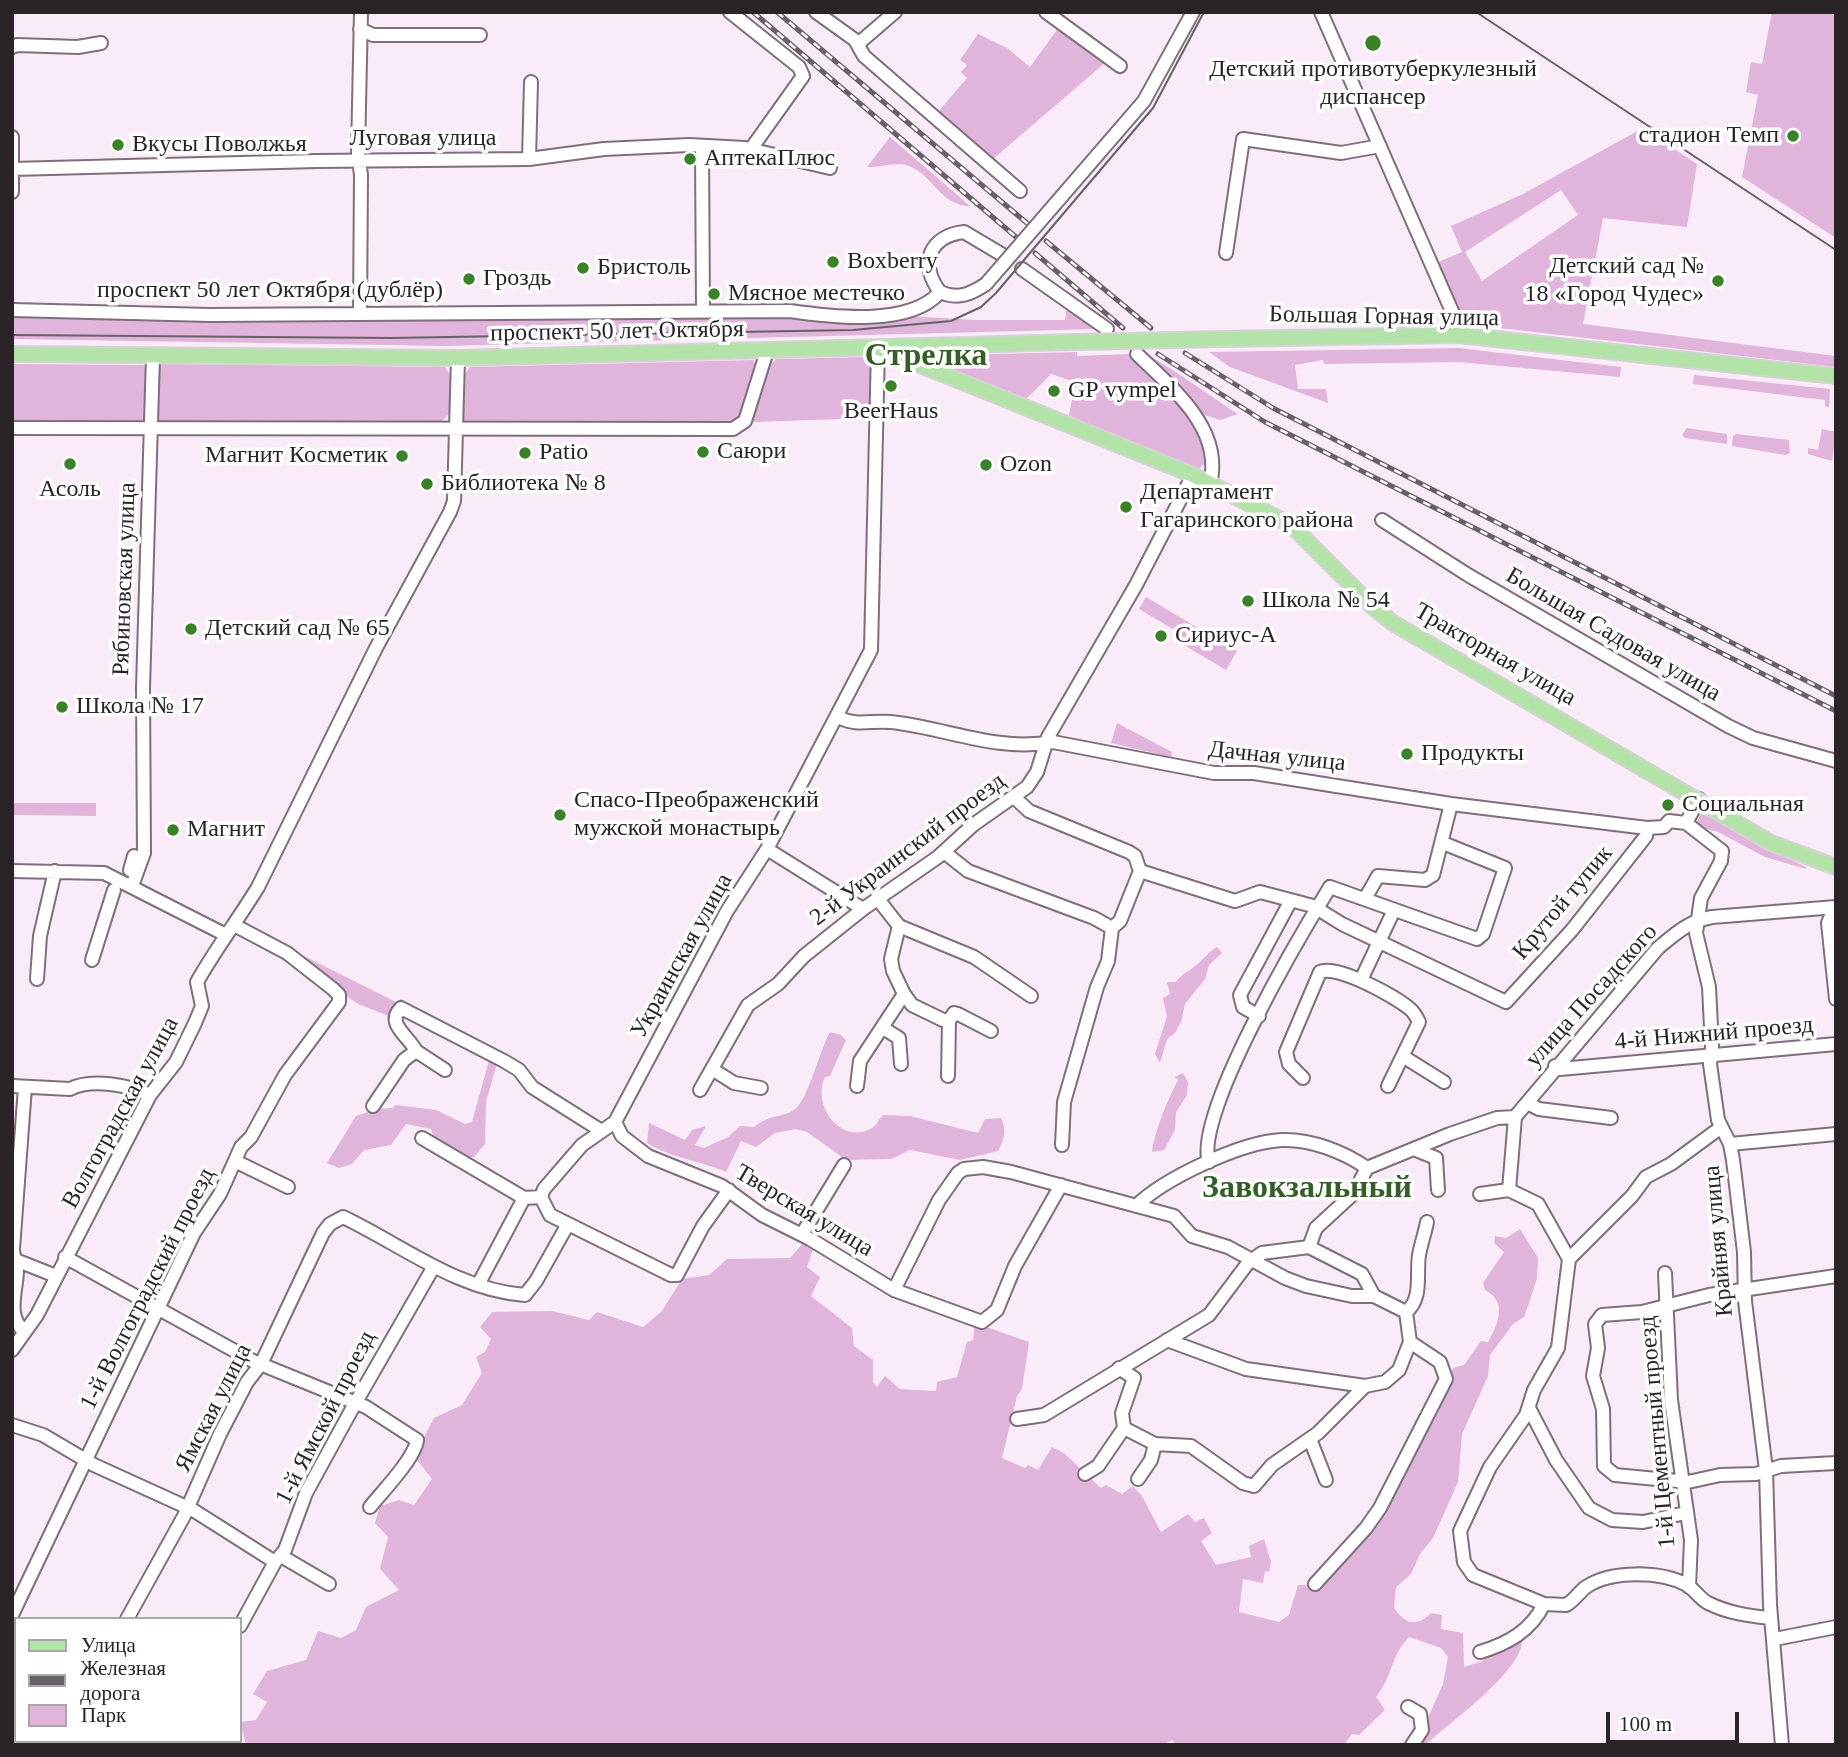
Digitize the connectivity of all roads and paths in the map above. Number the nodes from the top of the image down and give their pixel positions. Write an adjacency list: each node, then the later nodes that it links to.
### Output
1 (361, 12): 8 (street)
2 (730, 12): 18 (street)
3 (816, 12): 11 (street)
4 (895, 12): 11 (street)
5 (1046, 12): 13 (street)
6 (1193, 12): 28 (street, bridge)
7 (1321, 12): 17 (street)
8 (360, 29): 9 (street); 20 (street)
9 (480, 36)
10 (101, 43): 12 (street)
11 (859, 43): 23 (street)
12 (12, 47)
13 (1120, 66)
14 (531, 82): 19 (street)
15 (12, 137): 22 (street)
16 (702, 146): 18 (street, Луговая улица); 19 (street, Луговая улица); 30 (street)
17 (1380, 146): 25 (street); 33 (street)
18 (751, 149): 21 (street, Луговая улица)
19 (529, 159): 20 (street, Луговая улица)
20 (359, 161): 22 (street, Луговая улица); 31 (street)
21 (830, 168)
22 (13, 169): 24 (street)
23 (1020, 191)
24 (12, 192)
25 (1226, 253)
26 (1001, 254): 28 (street)
27 (1022, 269): 32 (street)
28 (940, 292): 30 (street, проспект 50 лет Октября (дублёр))
29 (12, 310): 31 (street, проспект 50 лет Октября (дублёр))
30 (703, 310): 31 (street, проспект 50 лет Октября (дублёр))
31 (360, 312)
32 (1107, 329)
33 (1459, 335): 34 (main road, Большая Горная улица); 42 (main road, Большая Горная улица)
34 (1223, 339): 35 (main road, проспект 50 лет Октября, bridge)
35 (954, 346): 36 (main road, проспект 50 лет Октября); 43 (main road)
36 (878, 348): 37 (main road, проспект 50 лет Октября); 43 (main road, Тракторная улица); 50 (street, Украинская улица)
37 (767, 352): 41 (main road, проспект 50 лет Октября); 46 (street)
38 (12, 354): 40 (main road, проспект 50 лет Октября)
39 (1138, 354): 48 (street)
40 (153, 355): 41 (main road, проспект 50 лет Октября); 45 (street, Рябиновская улица)
41 (458, 358): 46 (street, Волгоградская улица)
42 (1836, 376)
43 (948, 377): 47 (main road, Тракторная улица)
44 (12, 428): 45 (street)
45 (152, 428): 46 (street); 67 (street, Рябиновская улица)
46 (456, 428): 77 (street, Волгоградская улица)
47 (1193, 475): 48 (main road, Тракторная улица); 51 (street, 2-й Украинский проезд)
48 (1210, 484): 54 (main road, Тракторная улица)
49 (1382, 520): 52 (street, Большая Садовая улица)
50 (838, 717): 51 (street, Дачная улица); 59 (street, Украинская улица)
51 (1046, 743): 53 (street, 2-й Украинский проезд); 55 (street, Дачная улица)
52 (1836, 761)
53 (1015, 798): 60 (street, 2-й Украинский проезд); 66 (street)
54 (1699, 799): 56 (street); 62 (main road, Тракторная улица)
55 (1451, 804): 57 (street, Дачная улица); 58 (street)
56 (1686, 823): 57 (street, Дачная улица); 76 (street, Крайняя улица)
57 (1647, 828): 81 (street, Крутой тупик)
58 (1443, 843): 69 (street); 75 (street)
59 (767, 849): 74 (street); 113 (street, Украинская улица)
60 (944, 852): 70 (street, 2-й Украинский проезд); 79 (street)
61 (134, 856): 63 (street)
62 (1836, 867)
63 (130, 870)
64 (12, 871): 65 (street)
65 (55, 871): 67 (street); 83 (street)
66 (1140, 871): 71 (street); 79 (street)
67 (132, 886): 80 (street)
68 (114, 890): 82 (street)
69 (1366, 897): 72 (street); 75 (street)
70 (877, 898): 74 (street, 2-й Украинский проезд); 78 (street)
71 (1290, 902): 72 (street); 88 (street)
72 (1317, 907): 81 (street); 88 (street)
73 (1835, 907): 76 (street, улица Посадского); 87 (street)
74 (863, 909): 98 (street, 2-й Украинский проезд)
75 (1394, 911): 81 (street)
76 (1696, 920): 94 (street, Крайняя улица); 97 (street, улица Посадского)
77 (234, 925): 80 (street, Волгоградская улица); 121 (street, 1-й Волгоградский проезд)
78 (899, 926): 85 (street); 86 (street)
79 (1112, 928): 119 (street)
80 (224, 934): 108 (street, Волгоградская улица)
81 (1380, 941): 84 (street)
82 (92, 960)
83 (37, 979)
84 (1361, 980): 95 (street); 101 (street)
85 (904, 994): 89 (street); 90 (street)
86 (1031, 996)
87 (1836, 999)
88 (1259, 1016): 122 (street)
89 (949, 1021): 91 (street); 100 (street)
90 (883, 1028): 96 (street); 104 (street)
91 (991, 1031)
92 (1836, 1044): 94 (street, 4-й Нижний проезд)
93 (416, 1051): 99 (street); 110 (street); 115 (street)
94 (1710, 1056): 97 (street, 4-й Нижний проезд); 114 (street, Крайняя улица)
95 (1404, 1057): 102 (street); 105 (street)
96 (901, 1064)
97 (1555, 1066): 109 (street, улица Посадского)
98 (712, 1069): 106 (street); 107 (street, 2-й Украинский проезд)
99 (445, 1070)
100 (948, 1076)
101 (1303, 1078)
102 (1444, 1082)
103 (18, 1086): 108 (street); 139 (street)
104 (857, 1086)
105 (1388, 1086)
106 (761, 1088)
107 (700, 1090)
108 (150, 1095): 138 (street, Волгоградская улица)
109 (1527, 1102): 111 (street, улица Посадского); 112 (street)
110 (373, 1106)
111 (1515, 1117): 120 (street); 129 (street)
112 (1611, 1118)
113 (615, 1122): 115 (street); 128 (street, Тверская улица)
114 (1720, 1128): 118 (street, Крайняя улица); 141 (street)
115 (600, 1130): 131 (street)
116 (1836, 1134): 118 (street)
117 (422, 1138): 132 (street)
118 (1730, 1144): 148 (street, Крайняя улица)
119 (1062, 1145)
120 (1416, 1150): 124 (street); 127 (street)
121 (236, 1161): 126 (street); 151 (street, 1-й Волгоградский проезд)
122 (1209, 1162): 124 (street); 133 (street)
123 (844, 1165): 136 (street)
124 (1367, 1168): 137 (street)
125 (1061, 1185): 133 (street); 147 (street); 147 (street, Тверская улица)
126 (288, 1187)
127 (1438, 1189)
128 (729, 1190): 135 (street); 136 (street, Тверская улица)
129 (1509, 1190): 130 (street); 141 (street)
130 (1480, 1194)
131 (541, 1197): 132 (street); 135 (street)
132 (524, 1198): 146 (street)
133 (1136, 1206): 140 (street)
134 (1427, 1222): 152 (street)
135 (568, 1224): 146 (street)
136 (802, 1234): 147 (street, Тверская улица)
137 (1308, 1247): 140 (street); 149 (street)
138 (65, 1257): 144 (street, Волгоградская улица); 151 (street)
139 (13, 1259): 144 (street); 153 (street)
140 (1253, 1259): 149 (street); 154 (street)
141 (1569, 1259): 161 (street)
142 (433, 1268): 146 (street); 157 (street, Ямская улица); 160 (street, 1-й Ямской проезд)
143 (1665, 1273): 150 (street, 1-й Цементный проезд)
144 (56, 1276): 153 (street, Волгоградская улица)
145 (1836, 1276): 148 (street)
146 (478, 1285)
147 (894, 1290)
148 (1745, 1291): 150 (street); 169 (street, Крайняя улица)
149 (1374, 1296): 152 (street)
150 (1668, 1307): 173 (street, 1-й Цементный проезд); 173 (street)
151 (157, 1308): 157 (street); 167 (street, 1-й Волгоградский проезд)
152 (1406, 1312): 155 (street)
153 (25, 1332): 156 (street, Волгоградская улица)
154 (1167, 1340): 158 (street); 159 (street)
155 (1410, 1342): 159 (street); 179 (street)
156 (12, 1350)
157 (261, 1364): 160 (street); 175 (street, Ямская улица)
158 (1119, 1368): 162 (street); 164 (street)
159 (1365, 1386): 165 (street)
160 (355, 1404): 174 (street); 177 (street, 1-й Ямской проезд)
161 (1529, 1408): 176 (street); 181 (street)
162 (1017, 1419)
163 (12, 1425): 167 (street)
164 (1124, 1428): 166 (street); 170 (street)
165 (1310, 1439): 166 (street); 172 (street)
166 (1155, 1444): 171 (street)
167 (87, 1461): 175 (street); 182 (street, 1-й Волгоградский проезд)
168 (1836, 1462): 169 (street)
169 (1766, 1470): 173 (street); 184 (street, Крайняя улица)
170 (1085, 1474)
171 (1138, 1479)
172 (1326, 1480)
173 (1681, 1482): 176 (street, 1-й Цементный проезд)
174 (370, 1507)
175 (187, 1508): 177 (street); 183 (street, Ямская улица)
176 (1686, 1513): 180 (street, 1-й Цементный проезд)
177 (278, 1559): 178 (street); 185 (street, 1-й Ямской проезд)
178 (329, 1584)
179 (1315, 1584)
180 (1689, 1587): 181 (street); 184 (street)
181 (1544, 1604): 188 (street)
182 (12, 1615)
183 (128, 1617)
184 (1771, 1618): 187 (street, Крайняя улица)
185 (242, 1622)
186 (1836, 1627): 187 (street)
187 (1775, 1639): 191 (street, Крайняя улица)
188 (1480, 1652)
189 (1408, 1707): 190 (street)
190 (1413, 1743)
191 (1782, 1745)

